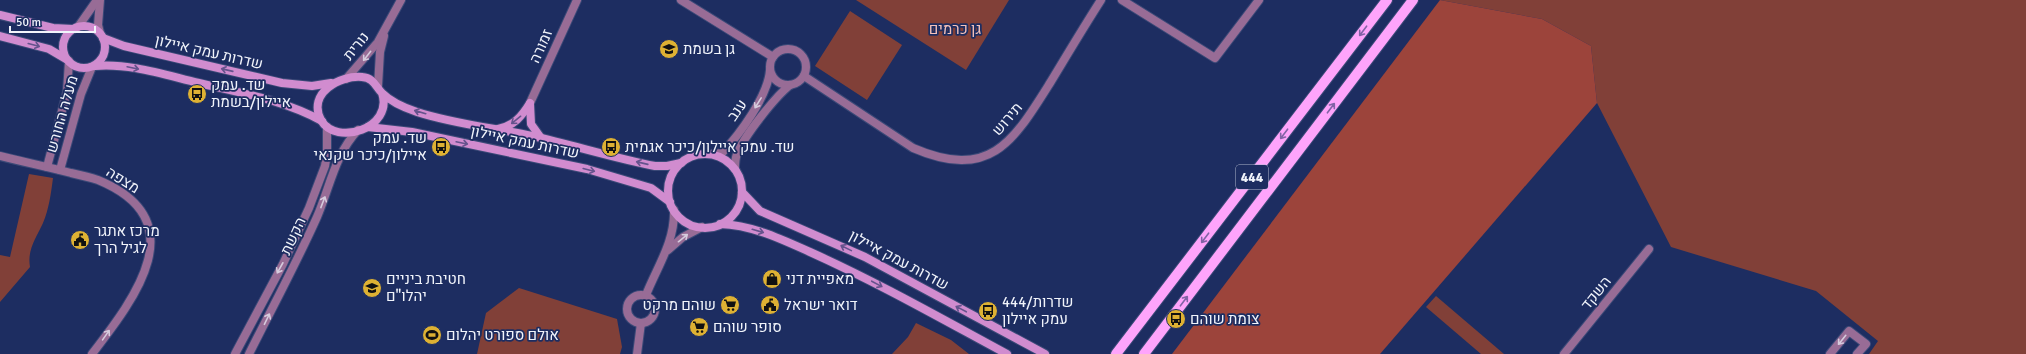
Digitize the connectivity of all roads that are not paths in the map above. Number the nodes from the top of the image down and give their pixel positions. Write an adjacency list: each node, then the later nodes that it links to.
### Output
1 (99, 0): 11 (street); 13 (street)
2 (401, 0): 12 (street, נורית)
3 (577, 0): 24 (street, זמורה)
4 (681, 0): 15 (street)
5 (1101, 0): 19 (street, תירוש)
6 (1122, 0): 7 (street)
7 (1259, 0)
8 (1387, 0): 45 (main road, 444, one-way to 45)
9 (1413, 0): 52 (main road, 444, one-way to 9)
10 (0, 15): 11 (main road)
11 (76, 28): 13 (main road); 16 (main road)
12 (386, 30): 20 (street, נורית, one-way to 20); 23 (street, נורית)
13 (102, 35): 17 (main road); 21 (main road, שדרות עמק איילון, one-way to 13)
14 (0, 36): 16 (main road, one-way to 16)
15 (773, 57): 18 (street); 19 (street)
16 (68, 60): 17 (main road); 33 (street, מעלה החורש)
17 (93, 66): 25 (main road, one-way to 25); 35 (street, מעלה החורש)
18 (770, 67): 22 (street); 30 (street, ענב, one-way to 30)
19 (804, 76): 22 (street)
20 (346, 79): 21 (main road); 23 (main road)
21 (334, 83): 25 (main road)
22 (790, 85): 34 (street, ענב)
23 (380, 89): 26 (main road); 27 (main road, שדרות עמק איילון, one-way to 23)
24 (530, 103): 27 (main road, one-way to 27); 29 (main road)
25 (324, 124): 28 (main road); 47 (street, הקשת, one-way to 47)
26 (368, 127): 28 (main road); 37 (main road, שדרות עמק איילון, one-way to 37)
27 (495, 129): 29 (main road, שדרות עמק איילון)
28 (358, 130): 48 (street, הקשת, one-way to 28)
29 (541, 138): 32 (main road, שדרות עמק איילון, one-way to 29)
30 (710, 154): 32 (main road); 34 (main road)
31 (0, 156): 33 (street, מצפה)
32 (680, 163): 37 (main road)
33 (47, 167): 35 (street, מצפה)
34 (735, 169): 36 (main road)
35 (60, 170): 46 (street, מצפה, one-way to 35)
36 (742, 192): 39 (main road); 51 (main road, שדרות עמק איילון, one-way to 36)
37 (670, 202): 38 (main road)
38 (674, 210): 40 (main road); 42 (street)
39 (720, 224): 40 (main road); 50 (main road, one-way to 50)
40 (702, 227): 42 (street, one-way to 40)
41 (1649, 249): 53 (street, השקד)
42 (666, 252): 43 (street)
43 (646, 295): 44 (street); 44 (street)
44 (641, 323): 49 (street)
45 (1116, 352)
46 (92, 354)
47 (235, 354)
48 (249, 354)
49 (638, 354)
50 (1007, 354)
51 (1045, 354)
52 (1144, 354)
53 (1564, 354)
54 (1830, 354): 55 (street, one-way to 54)
55 (1857, 354)

